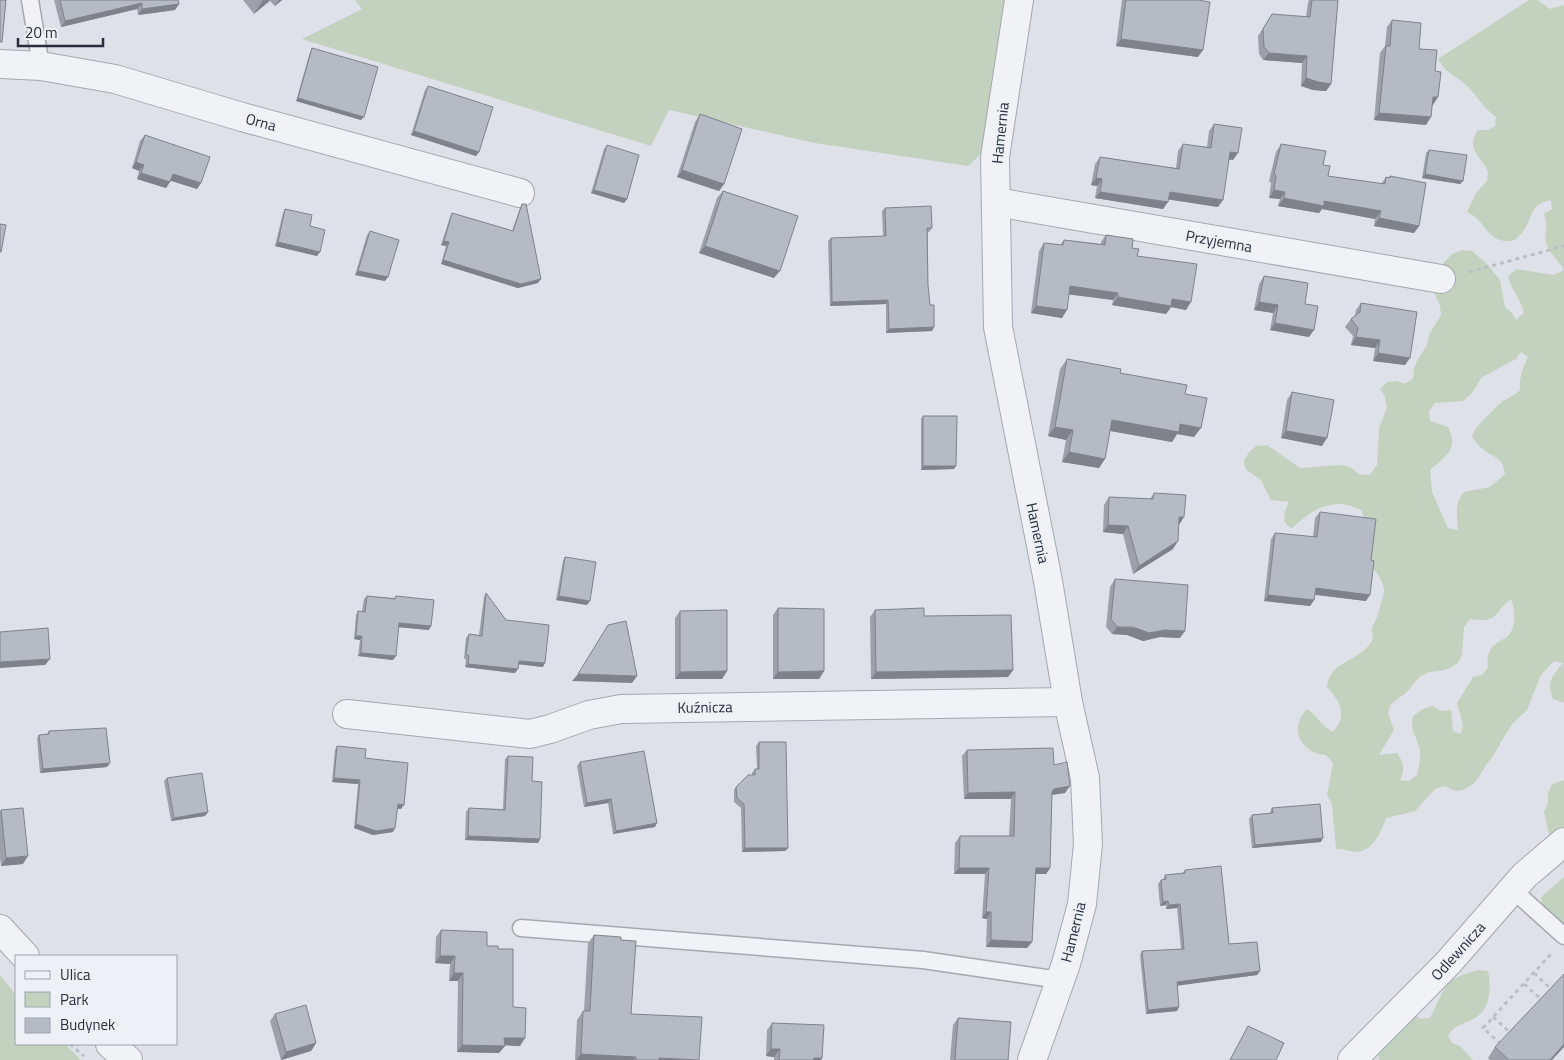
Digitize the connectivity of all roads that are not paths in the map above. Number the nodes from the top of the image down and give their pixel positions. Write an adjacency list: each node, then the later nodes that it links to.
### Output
1 (30, 0): 4 (lane)
2 (1019, 0): 6 (street, Hamernia)
3 (0, 64): 4 (street, Orna)
4 (41, 66): 5 (street, Orna)
5 (520, 193)
6 (996, 202): 7 (street, Przyjemna); 8 (street, Hamernia)
7 (1441, 279)
8 (1068, 702): 9 (street, Kuźnicza); 16 (street, Hamernia)
9 (347, 714)
10 (1564, 842): 11 (street, Odlewnicza)
11 (1512, 890): 14 (lane); 20 (street, Odlewnicza)
12 (522, 928): 16 (lane)
13 (0, 929): 15 (street)
14 (1564, 936)
15 (24, 955)
16 (1060, 980): 19 (street, Hamernia)
17 (111, 1045): 18 (street)
18 (128, 1060)
19 (1032, 1060)
20 (1352, 1060)

